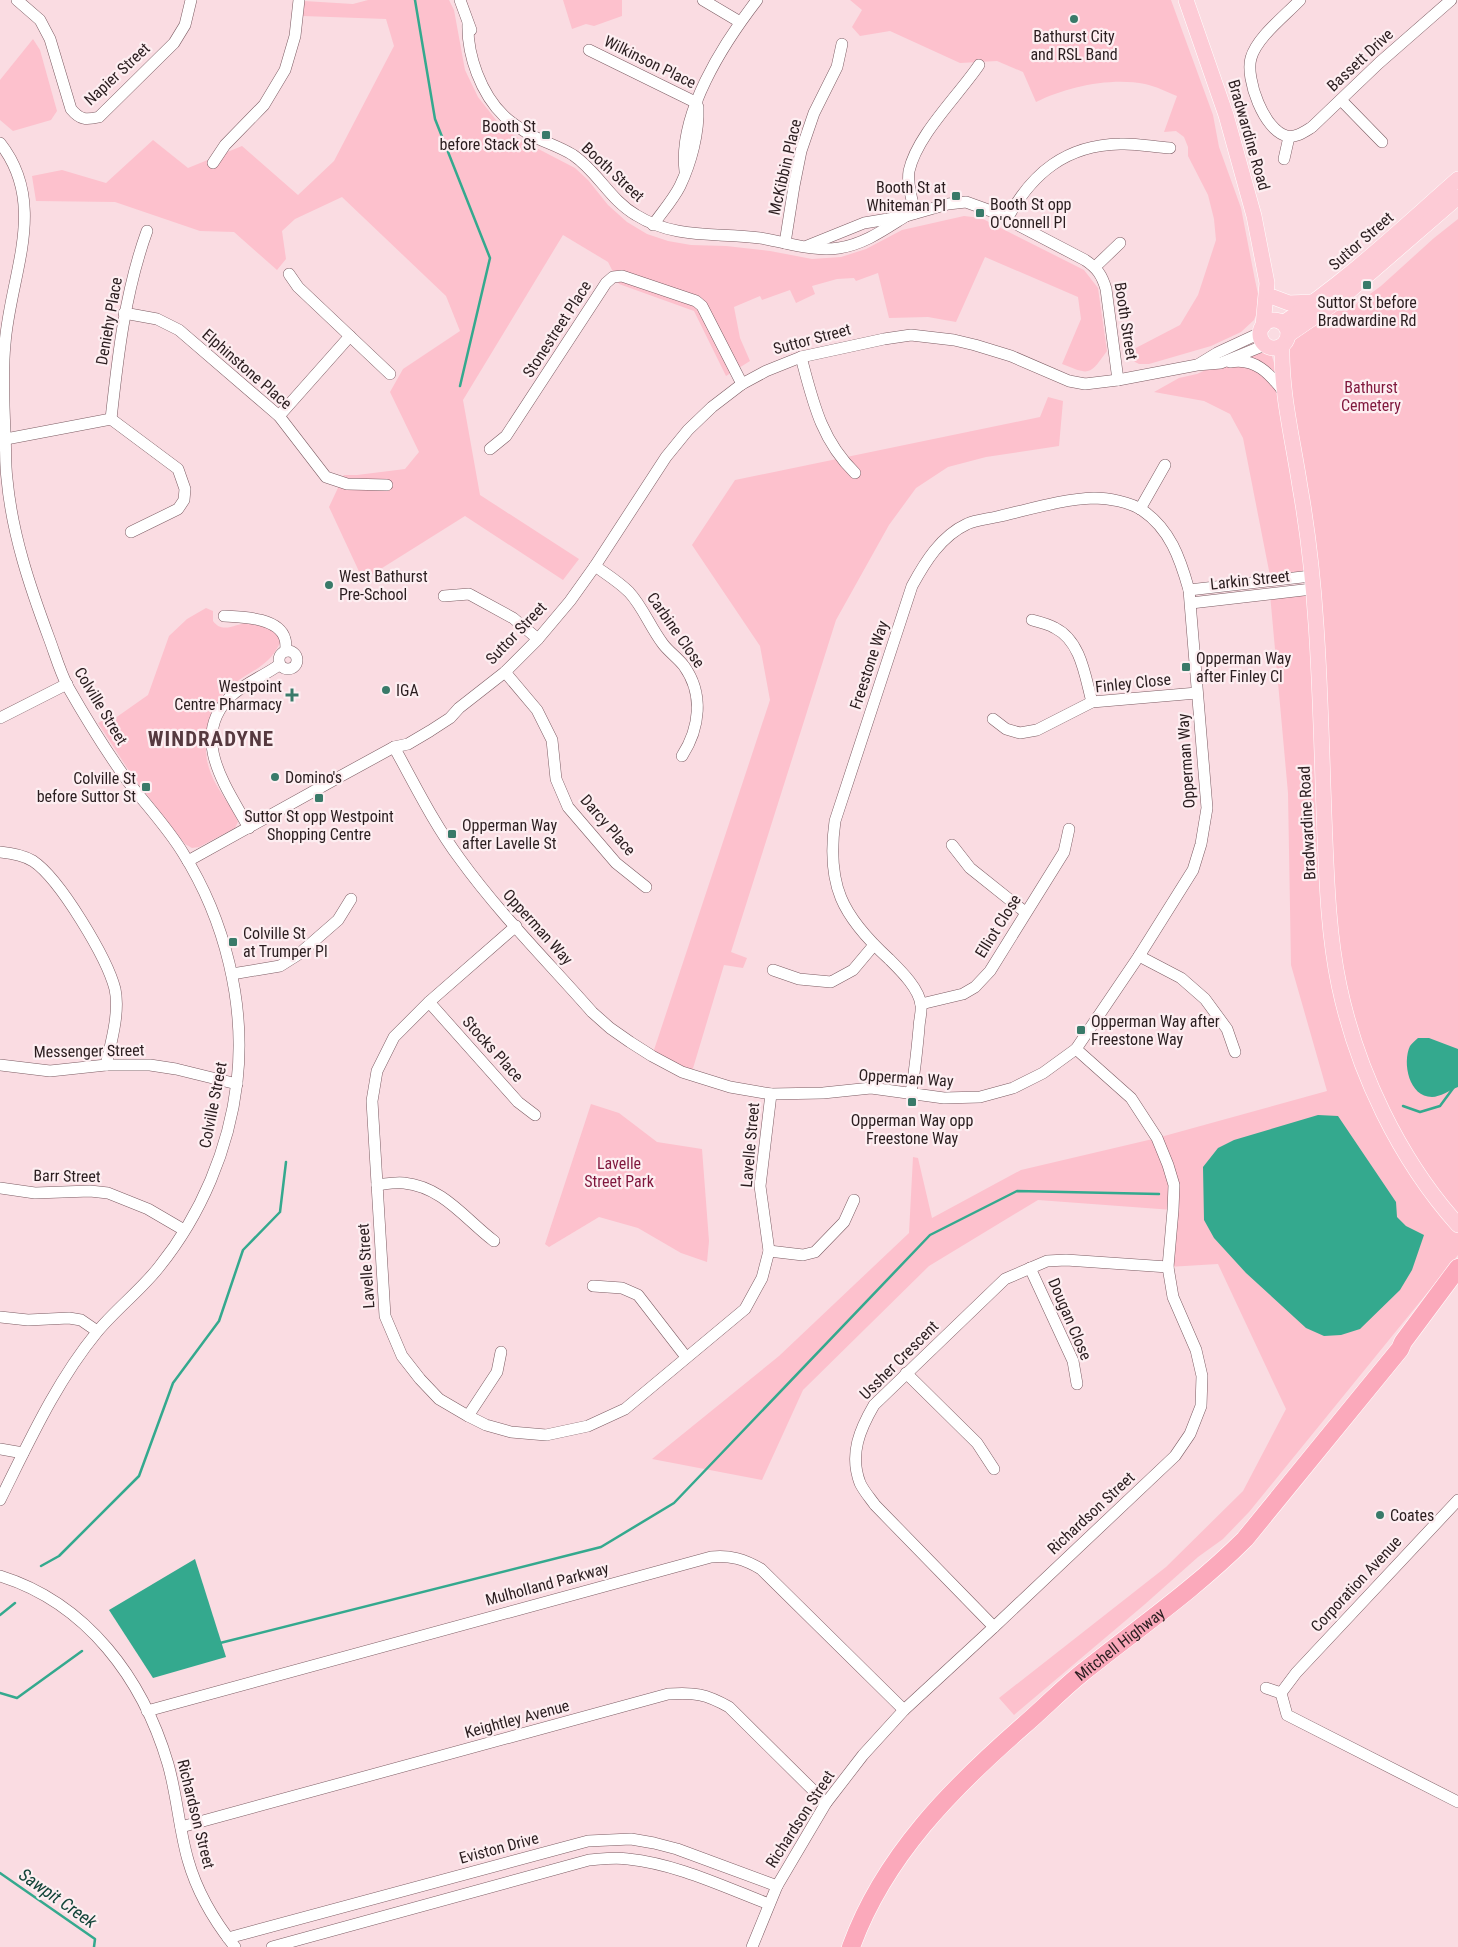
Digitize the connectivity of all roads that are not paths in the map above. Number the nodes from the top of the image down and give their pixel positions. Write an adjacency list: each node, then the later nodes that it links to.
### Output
1 (17, 0): 2 (street, Napier Street)
2 (191, 0)
3 (299, 0): 21 (street)
4 (460, 0): 26 (street, Booth Street)
5 (703, 0): 10 (street)
6 (757, 0): 10 (street)
7 (1186, 0): 33 (main road, Bradwardine Road)
8 (1300, 0): 16 (street)
9 (1451, 0): 14 (street, Bassett Drive)
10 (740, 22): 15 (street)
11 (842, 44): 28 (street, McKibbin Place)
12 (589, 50): 15 (street, Wilkinson Place)
13 (979, 66): 24 (street)
14 (1341, 100): 16 (street, Bassett Drive); 18 (street)
15 (698, 103): 26 (street)
16 (1289, 136): 20 (street)
17 (0, 142): 38 (street, Colville Street)
18 (1382, 142)
19 (1170, 148): 25 (street)
20 (1284, 159)
21 (213, 163)
22 (1458, 179): 34 (main road, Suttor Street)
23 (1458, 197): 36 (main road, Suttor Street)
24 (910, 214): 25 (street, Booth Street); 30 (street, Booth Street); 30 (street, Booth Street)
25 (1007, 219): 31 (street, Booth Street)
26 (653, 225): 28 (street, Booth Street)
27 (147, 231): 35 (street, Deniehy Place)
28 (785, 242): 30 (street, Booth Street)
29 (1120, 243): 31 (street)
30 (804, 247)
31 (1095, 267): 43 (street, Booth Street)
32 (289, 274): 37 (street)
33 (1270, 290): 34 (main road); 36 (main road, Bradwardine Road)
34 (1318, 301): 36 (main road, Suttor Street)
35 (124, 313): 46 (street, Elphinstone Place); 47 (street, Deniehy Place)
36 (1274, 335): 40 (street, Suttor Street); 41 (street, Suttor Street); 45 (main road, Bradwardine Road)
37 (350, 336): 42 (street); 46 (street)
38 (2, 342): 48 (street, Colville Street)
39 (801, 357): 43 (street, Suttor Street); 44 (street, Suttor Street); 51 (street)
40 (1221, 363): 41 (street, Suttor Street); 45 (street)
41 (1197, 365): 43 (street, Suttor Street)
42 (390, 374)
43 (1118, 380)
44 (742, 384): 49 (street, Stonestreet Place); 55 (street, Suttor Street)
45 (1283, 391): 56 (main road, Bradwardine Road)
46 (279, 416): 52 (street, Elphinstone Place)
47 (111, 419): 48 (street); 54 (street)
48 (6, 438): 66 (street, Colville Street)
49 (490, 449)
50 (1165, 465): 53 (street)
51 (855, 473)
52 (387, 485)
53 (1140, 509): 57 (street, Freestone Way); 82 (street, Freestone Way)
54 (131, 532)
55 (595, 566): 62 (street, Suttor Street); 72 (street, Carbine Close)
56 (1312, 583): 57 (street, Larkin Street); 59 (street, Larkin Street); 99 (main road, Bradwardine Road)
57 (1189, 590): 59 (street, Freestone Way)
58 (444, 596): 62 (street)
59 (1191, 603): 67 (street, Opperman Way)
60 (224, 616): 63 (street)
61 (1032, 620): 68 (street)
62 (538, 639): 65 (street, Suttor Street)
63 (286, 651): 64 (street); 64 (street)
64 (279, 665): 73 (street)
65 (505, 672): 71 (street, Suttor Street); 78 (street, Darcy Place)
66 (67, 684): 69 (street); 77 (street, Colville Street)
67 (1197, 693): 68 (street, Finley Close); 83 (street, Opperman Way)
68 (1092, 702): 70 (street, Finley Close)
69 (0, 718)
70 (993, 719)
71 (394, 747): 73 (street, Suttor Street); 81 (street, Opperman Way)
72 (682, 756)
73 (249, 828): 77 (street, Suttor Street)
74 (1069, 829): 80 (street, Elliot Close)
75 (952, 845): 80 (street)
76 (0, 852): 91 (street)
77 (188, 861): 85 (street, Colville Street)
78 (646, 887)
79 (351, 898): 85 (street)
80 (1025, 912): 87 (street, Elliot Close)
81 (516, 926): 86 (street, Lavelle Street); 94 (street, Opperman Way)
82 (874, 945): 84 (street); 87 (street, Freestone Way)
83 (1139, 956): 88 (street, Opperman Way); 89 (street)
84 (773, 970)
85 (232, 974): 92 (street, Colville Street)
86 (429, 1002): 95 (street, Stocks Place); 96 (street, Lavelle Street)
87 (921, 1004): 93 (street)
88 (1076, 1049): 93 (street, Opperman Way); 103 (street, Richardson Street)
89 (1235, 1052)
90 (0, 1065): 91 (street, Messenger Street)
91 (106, 1065): 92 (street, Messenger Street)
92 (236, 1084): 100 (street, Colville Street)
93 (910, 1092): 94 (street, Opperman Way)
94 (771, 1094): 102 (street, Lavelle Street)
95 (535, 1115)
96 (377, 1185): 101 (street); 115 (street, Lavelle Street)
97 (0, 1188): 100 (street, Barr Street)
98 (854, 1200): 102 (street)
99 (1458, 1225)
100 (184, 1230): 109 (street, Colville Street)
101 (494, 1241)
102 (769, 1251): 112 (street, Lavelle Street)
103 (1168, 1267): 104 (street, Ussher Crescent); 122 (street, Richardson Street)
104 (1030, 1268): 113 (street, Ussher Crescent); 114 (street, Dougan Close)
105 (1458, 1268): 110 (highway, Mitchell Highway)
106 (593, 1286): 112 (street)
107 (1458, 1287): 110 (highway, Mitchell Highway)
108 (0, 1317): 109 (street)
109 (97, 1331): 117 (street, Colville Street)
110 (1400, 1349): 135 (highway, Mitchell Highway)
111 (501, 1352): 115 (street)
112 (686, 1357): 115 (street, Lavelle Street)
113 (906, 1373): 118 (street); 122 (street, Ussher Crescent)
114 (1077, 1384)
115 (468, 1416)
116 (0, 1449): 117 (street)
117 (23, 1453): 119 (street, Colville Street)
118 (994, 1469)
119 (0, 1500)
120 (1458, 1500): 124 (street, Corporation Avenue)
121 (0, 1576): 126 (street, Richardson Street)
122 (994, 1627): 125 (street, Richardson Street)
123 (1266, 1688): 124 (street)
124 (1281, 1693): 127 (street)
125 (904, 1710): 126 (street, Mulholland Parkway); 128 (street, Richardson Street)
126 (147, 1711): 129 (street, Richardson Street)
127 (1458, 1802)
128 (826, 1803): 129 (street, Keightley Avenue); 130 (street, Richardson Street)
129 (181, 1827): 132 (street, Richardson Street)
130 (777, 1886): 131 (street, Richardson Street); 132 (street, Eviston Drive)
131 (770, 1904): 133 (street); 134 (street, Richardson Street)
132 (231, 1942)
133 (272, 1947)
134 (752, 1947)
135 (851, 1947)

